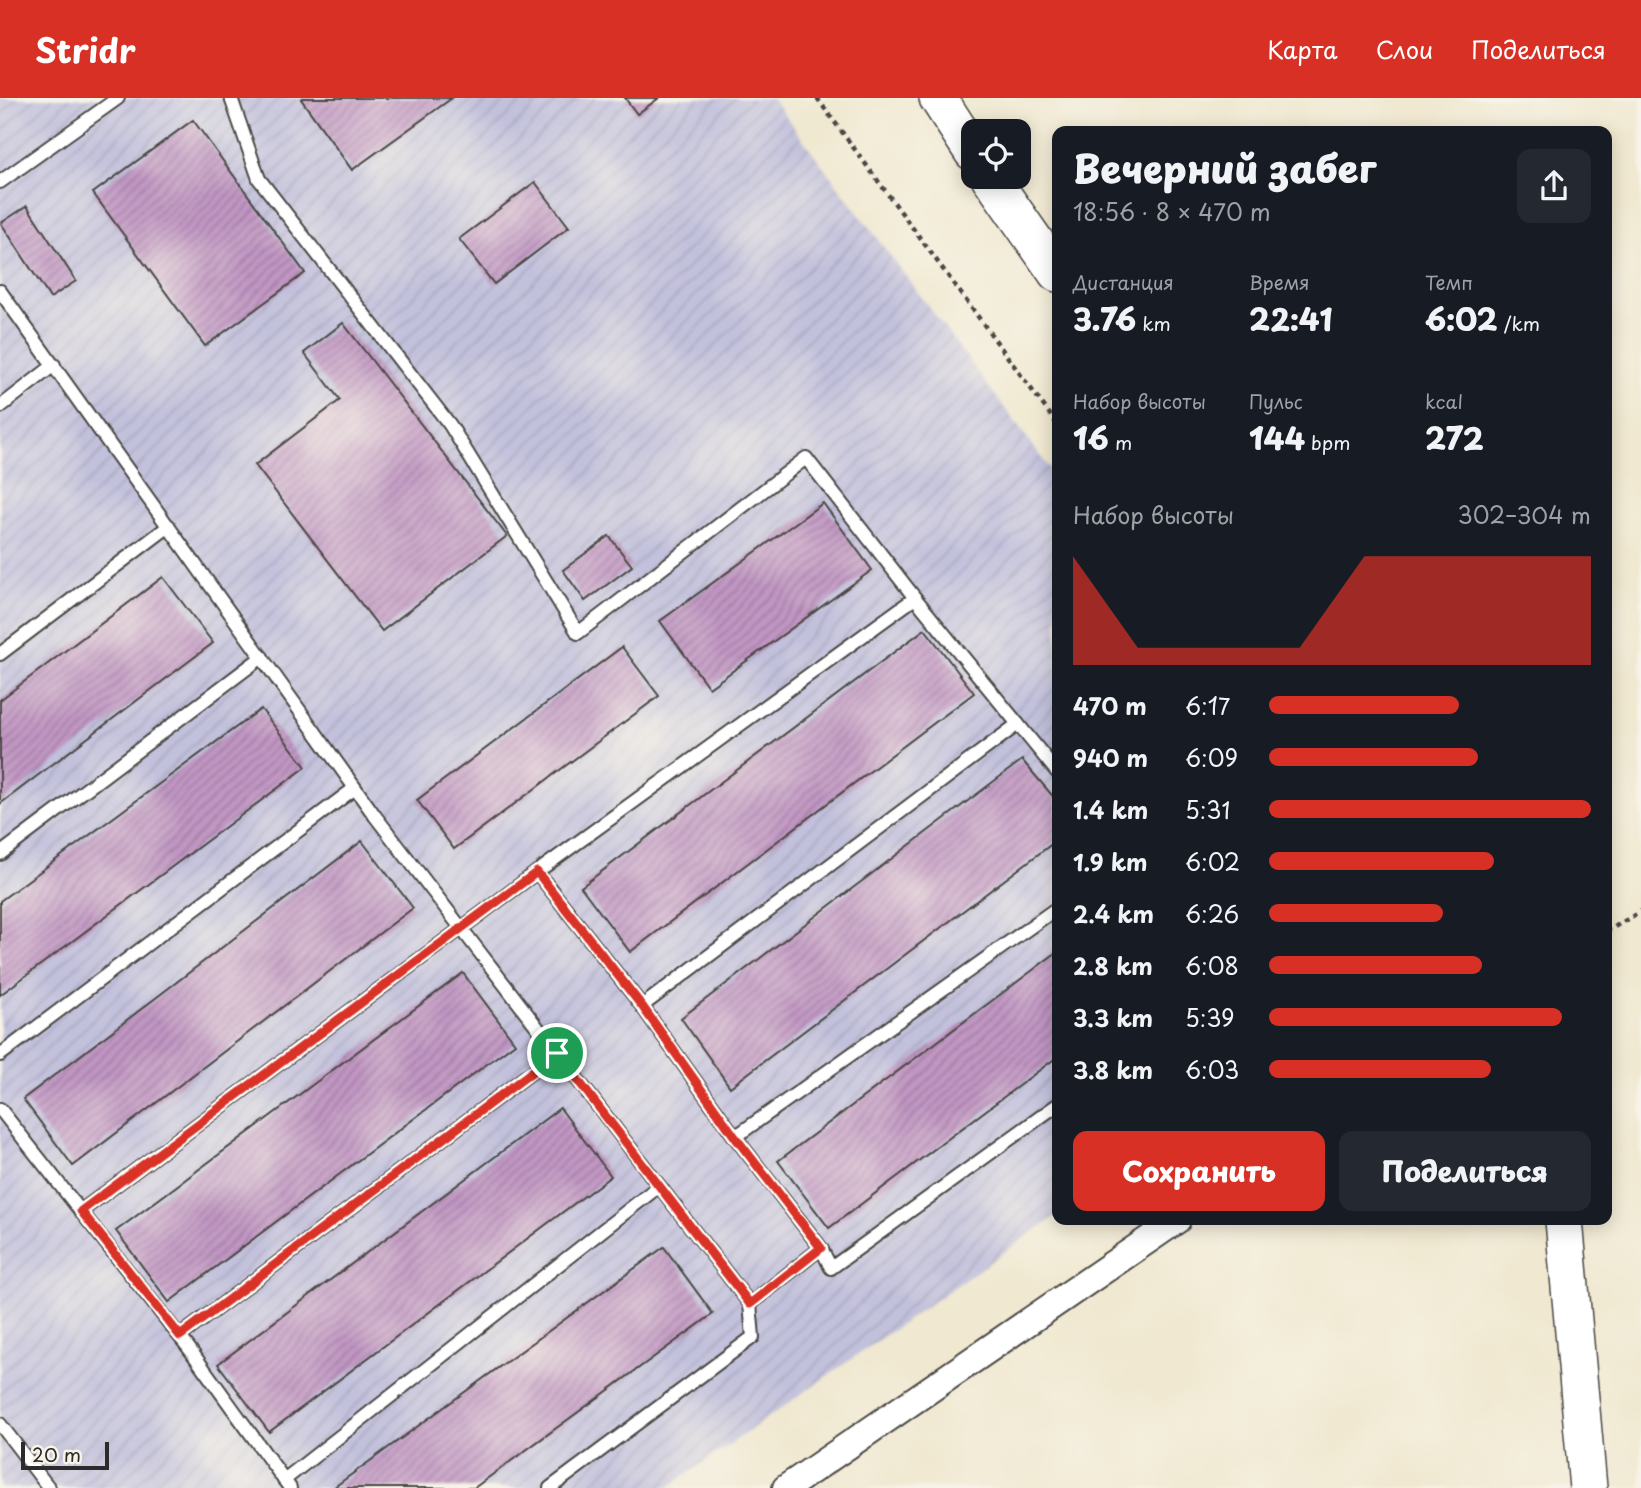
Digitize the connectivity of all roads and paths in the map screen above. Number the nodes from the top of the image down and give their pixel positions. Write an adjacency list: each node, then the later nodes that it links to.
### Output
1 (118, 98): 6 (lane)
2 (231, 98): 14 (lane)
3 (817, 98): 12 (path)
4 (938, 98): 5 (street)
5 (961, 133)
6 (0, 182)
7 (998, 189): 8 (street)
8 (1052, 266)
9 (0, 291): 10 (lane)
10 (54, 365): 11 (lane); 13 (lane)
11 (0, 407)
12 (1052, 417)
13 (169, 526): 15 (lane); 16 (lane)
14 (915, 598): 17 (lane); 21 (lane)
15 (0, 654)
16 (262, 657): 19 (lane); 20 (lane)
17 (1018, 724): 18 (lane); 26 (lane)
18 (1052, 766)
19 (355, 788): 24 (lane); 28 (lane)
20 (0, 854)
21 (537, 872): 24 (lane); 26 (lane)
22 (1641, 911): 25 (path)
23 (1052, 912): 31 (lane)
24 (461, 928): 27 (lane); 33 (lane)
25 (1612, 928)
26 (642, 1006): 31 (lane)
27 (557, 1053): 32 (lane); 38 (lane)
28 (0, 1055)
29 (0, 1109): 33 (lane)
30 (1052, 1109): 36 (lane)
31 (735, 1137): 36 (lane)
32 (659, 1186): 37 (lane); 40 (lane)
33 (81, 1211): 38 (lane)
34 (1170, 1225): 43 (street)
35 (1564, 1225): 44 (street)
36 (821, 1248): 37 (lane)
37 (750, 1304): 42 (lane)
38 (180, 1336): 40 (lane)
39 (0, 1424): 41 (lane)
40 (287, 1484)
41 (49, 1488)
42 (550, 1488)
43 (786, 1488)
44 (1588, 1488)

